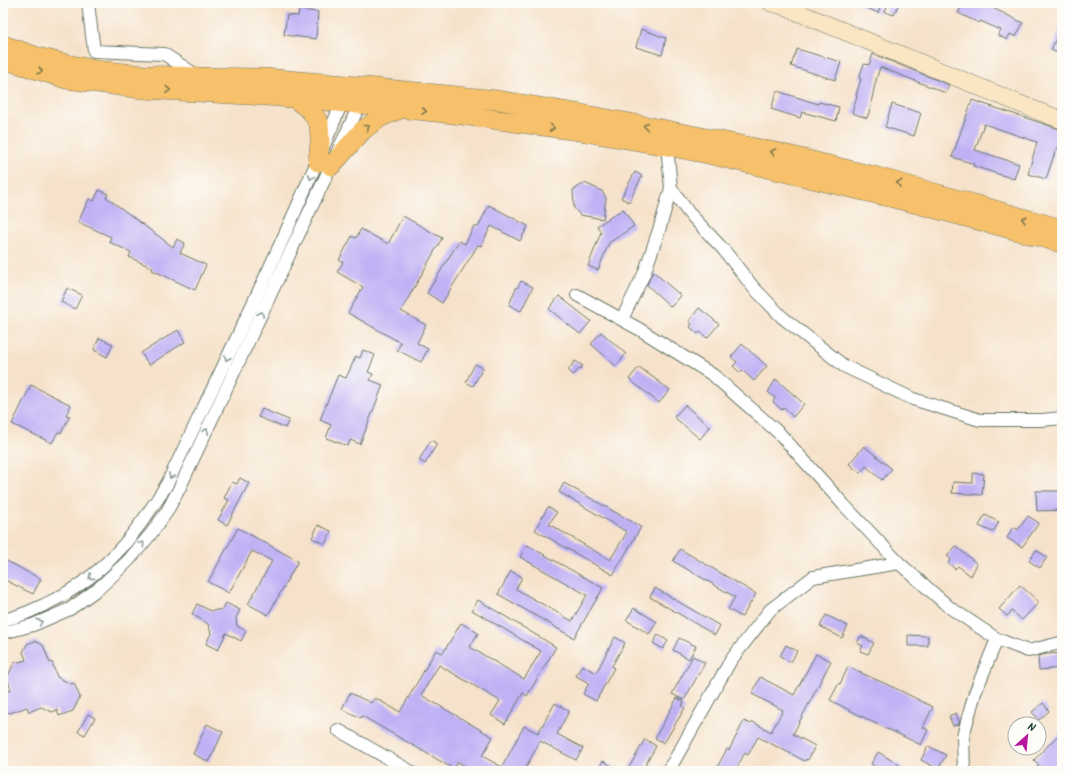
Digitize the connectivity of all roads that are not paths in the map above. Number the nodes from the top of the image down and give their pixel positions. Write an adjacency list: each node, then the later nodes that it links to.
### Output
1 (88, 3): 5 (street)
2 (771, 3): 9 (street)
3 (3, 45): 5 (main road)
4 (3, 59): 7 (main road, one-way to 7)
5 (199, 77): 6 (main road)
6 (353, 94): 7 (main road); 8 (main road); 11 (street); 11 (street); 13 (main road, one-way to 6)
7 (294, 98): 11 (main road)
8 (402, 108): 10 (main road, one-way to 10); 11 (main road, one-way to 8)
9 (1062, 120)
10 (667, 146): 12 (street); 14 (main road)
11 (325, 164): 19 (street, one-way to 19); 20 (street, one-way to 11)
12 (671, 188): 16 (street); 17 (street)
13 (1062, 229)
14 (1062, 243)
15 (577, 295): 16 (street)
16 (622, 319): 18 (street)
17 (1062, 418)
18 (899, 563): 21 (street); 25 (street)
19 (3, 620)
20 (3, 633)
21 (997, 639): 22 (street); 26 (street)
22 (1062, 642)
23 (338, 730): 24 (street)
24 (410, 771)
25 (667, 771)
26 (964, 771)

